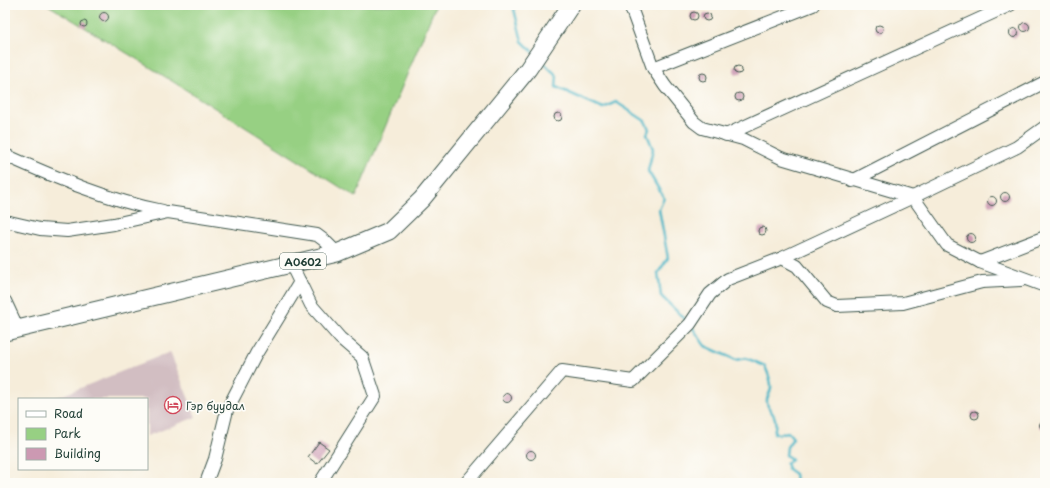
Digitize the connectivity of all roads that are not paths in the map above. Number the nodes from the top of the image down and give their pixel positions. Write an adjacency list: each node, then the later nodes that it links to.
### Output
1 (571, 5): 15 (highway, A0602)
2 (630, 5): 5 (street)
3 (814, 5): 5 (street)
4 (1010, 5): 8 (street)
5 (653, 68): 8 (street)
6 (1045, 82): 10 (street)
7 (1045, 127): 11 (street)
8 (726, 135): 10 (street)
9 (5, 155): 12 (street)
10 (852, 181): 11 (street)
11 (913, 197): 16 (street); 17 (street)
12 (168, 212): 13 (street); 15 (street)
13 (5, 221)
14 (1045, 237): 17 (street)
15 (337, 253): 18 (highway, A0602)
16 (782, 258): 19 (street); 26 (street)
17 (980, 262): 19 (street)
18 (291, 264): 20 (street); 23 (highway, A0602)
19 (1026, 280): 21 (street)
20 (300, 282): 24 (street); 25 (street)
21 (1045, 286)
22 (5, 301): 23 (street)
23 (12, 330)
24 (206, 483)
25 (320, 483)
26 (466, 483)

